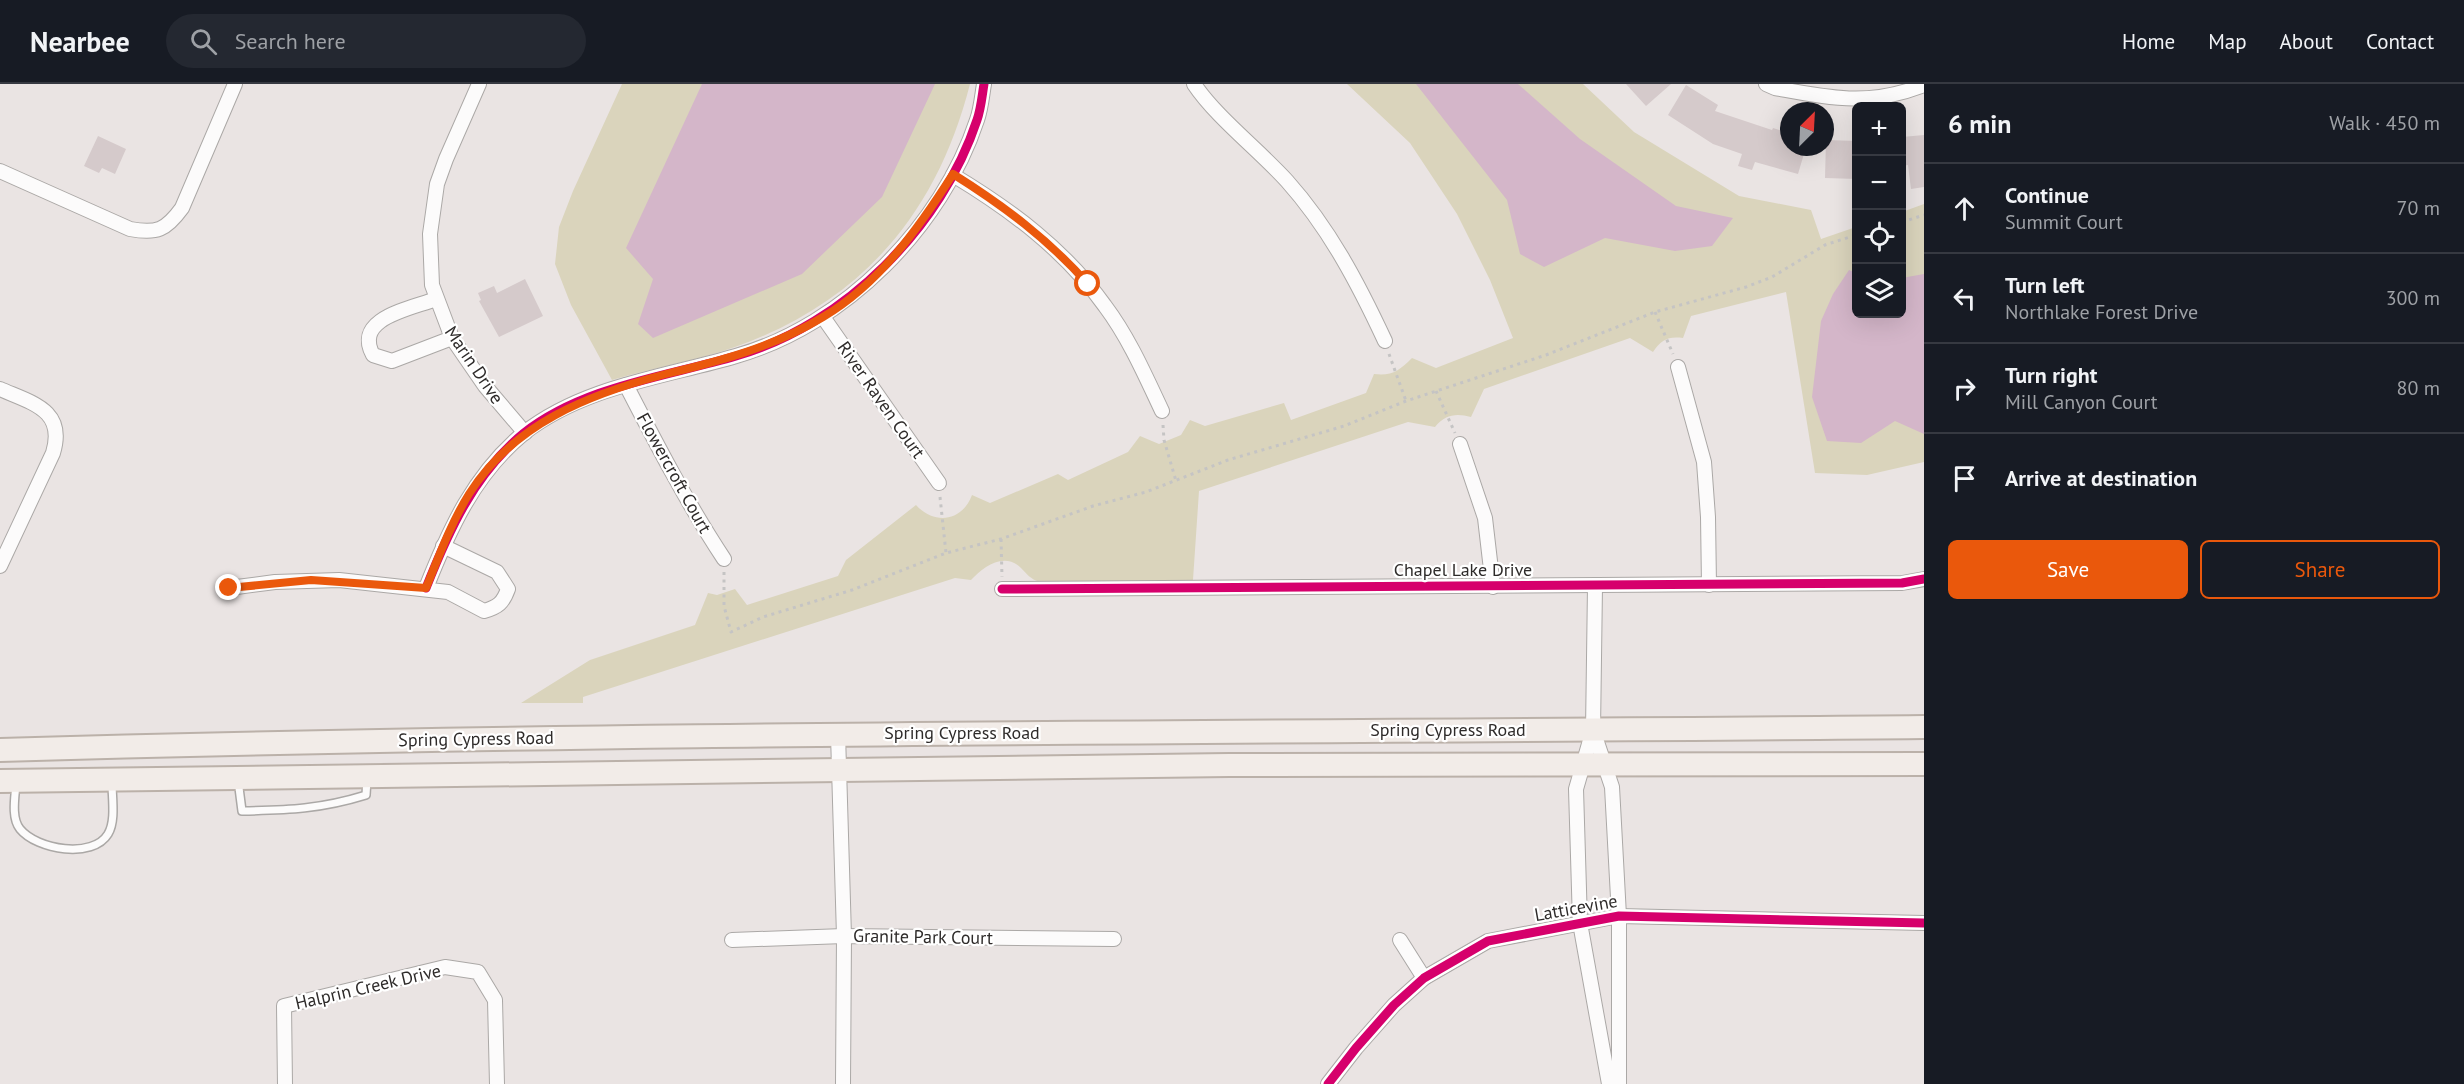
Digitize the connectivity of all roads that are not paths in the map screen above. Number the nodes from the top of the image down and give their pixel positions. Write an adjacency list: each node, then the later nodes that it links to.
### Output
1 (235, 84): 7 (street)
2 (479, 84): 9 (street, Marin Drive)
3 (984, 84): 8 (street)
4 (1194, 84): 12 (street)
5 (1766, 84): 6 (street)
6 (1924, 85)
7 (0, 171)
8 (953, 174): 10 (street); 16 (street)
9 (436, 299): 11 (street, Marin Drive); 11 (street)
10 (823, 317): 14 (street); 19 (street, River Raven Court)
11 (452, 338): 17 (street, Marin Drive)
12 (1384, 341)
13 (1678, 367): 24 (street)
14 (626, 385): 17 (street); 21 (street, Flowercroft Court)
15 (0, 389): 22 (street)
16 (1162, 411)
17 (525, 433): 20 (street)
18 (1460, 444): 26 (street)
19 (939, 483)
20 (443, 546): 28 (street); 28 (street)
21 (724, 559)
22 (0, 566)
23 (1924, 579): 24 (street, Chapel Lake Drive)
24 (1708, 585): 25 (street, Chapel Lake Drive)
25 (1595, 586): 26 (street, Chapel Lake Drive); 31 (street)
26 (1493, 587): 29 (street, Chapel Lake Drive)
27 (229, 588): 28 (street)
28 (426, 588)
29 (1002, 589)
30 (1924, 727): 31 (main road, Spring Cypress Road)
31 (1593, 730): 32 (main road, Spring Cypress Road); 36 (street); 36 (street)
32 (1228, 731): 33 (main road, Spring Cypress Road); 38 (main road)
33 (838, 734): 34 (main road, Spring Cypress Road); 39 (street)
34 (237, 743): 35 (main road, Spring Cypress Road); 41 (main road)
35 (0, 750)
36 (1594, 764): 37 (main road, Spring Cypress Road); 38 (main road, Spring Cypress Road); 44 (street); 45 (street)
37 (1924, 764)
38 (1229, 765): 39 (main road, Spring Cypress Road)
39 (839, 771): 40 (main road, Spring Cypress Road); 47 (street)
40 (367, 776): 41 (main road, Spring Cypress Road); 41 (lane)
41 (238, 778): 42 (main road, Spring Cypress Road)
42 (112, 780): 43 (main road, Spring Cypress Road); 43 (lane)
43 (8, 781)
44 (1619, 916): 45 (street, Latticevine); 46 (street, Latticevine); 57 (street)
45 (1580, 923): 51 (street, Latticevine); 56 (street)
46 (1924, 923)
47 (844, 936): 48 (street, Granite Park Court); 49 (street, Granite Park Court); 54 (street)
48 (1114, 939)
49 (732, 940)
50 (1400, 940): 51 (street)
51 (1424, 978): 55 (street, Latticevine)
52 (285, 1084): 53 (street, Halprin Creek Drive)
53 (497, 1084)
54 (843, 1084)
55 (1328, 1084)
56 (1609, 1084)
57 (1619, 1084)

